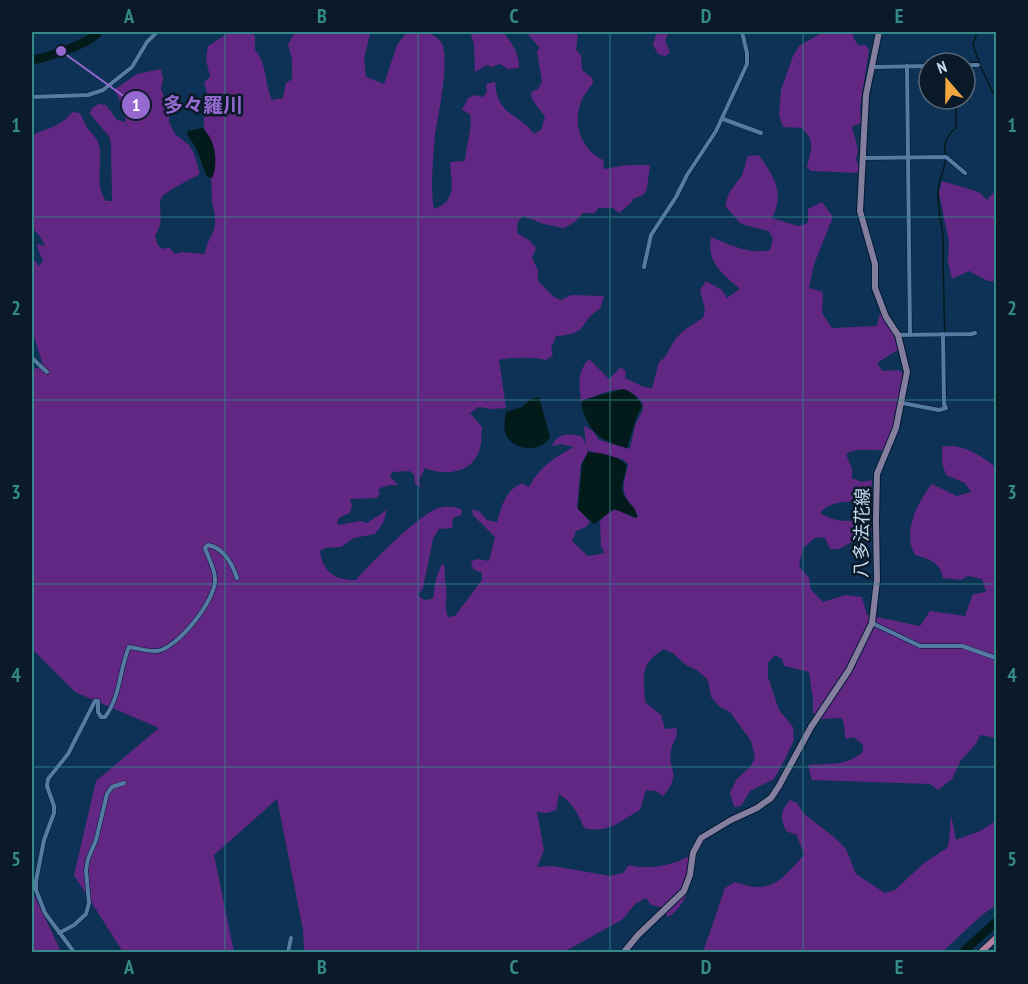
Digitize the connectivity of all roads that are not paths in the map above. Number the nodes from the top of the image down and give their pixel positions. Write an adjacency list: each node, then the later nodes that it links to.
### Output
1 (157, 32): 7 (street)
2 (742, 32): 8 (street)
3 (879, 32): 6 (main road, 八多法花線)
4 (907, 66): 5 (street); 6 (street); 10 (street)
5 (917, 66)
6 (873, 67): 11 (main road, 八多法花線)
7 (32, 97)
8 (723, 119): 9 (street); 13 (street)
9 (761, 133)
10 (908, 157): 11 (street); 12 (street); 17 (street)
11 (863, 158): 16 (main road, 八多法花線)
12 (965, 173)
13 (644, 267)
14 (975, 333): 15 (street)
15 (945, 334): 17 (street); 20 (street)
16 (898, 335): 17 (street); 20 (main road, 八多法花線)
17 (910, 335)
18 (32, 358): 19 (street)
19 (47, 372)
20 (902, 404): 22 (main road, 八多法花線)
21 (237, 578): 25 (street)
22 (872, 623): 23 (street); 30 (main road, 八多法花線)
23 (996, 658)
24 (124, 783): 25 (street)
25 (59, 933): 28 (street)
26 (291, 938): 29 (street)
27 (996, 938): 31 (main road)
28 (74, 952)
29 (288, 952)
30 (624, 952)
31 (981, 952)

